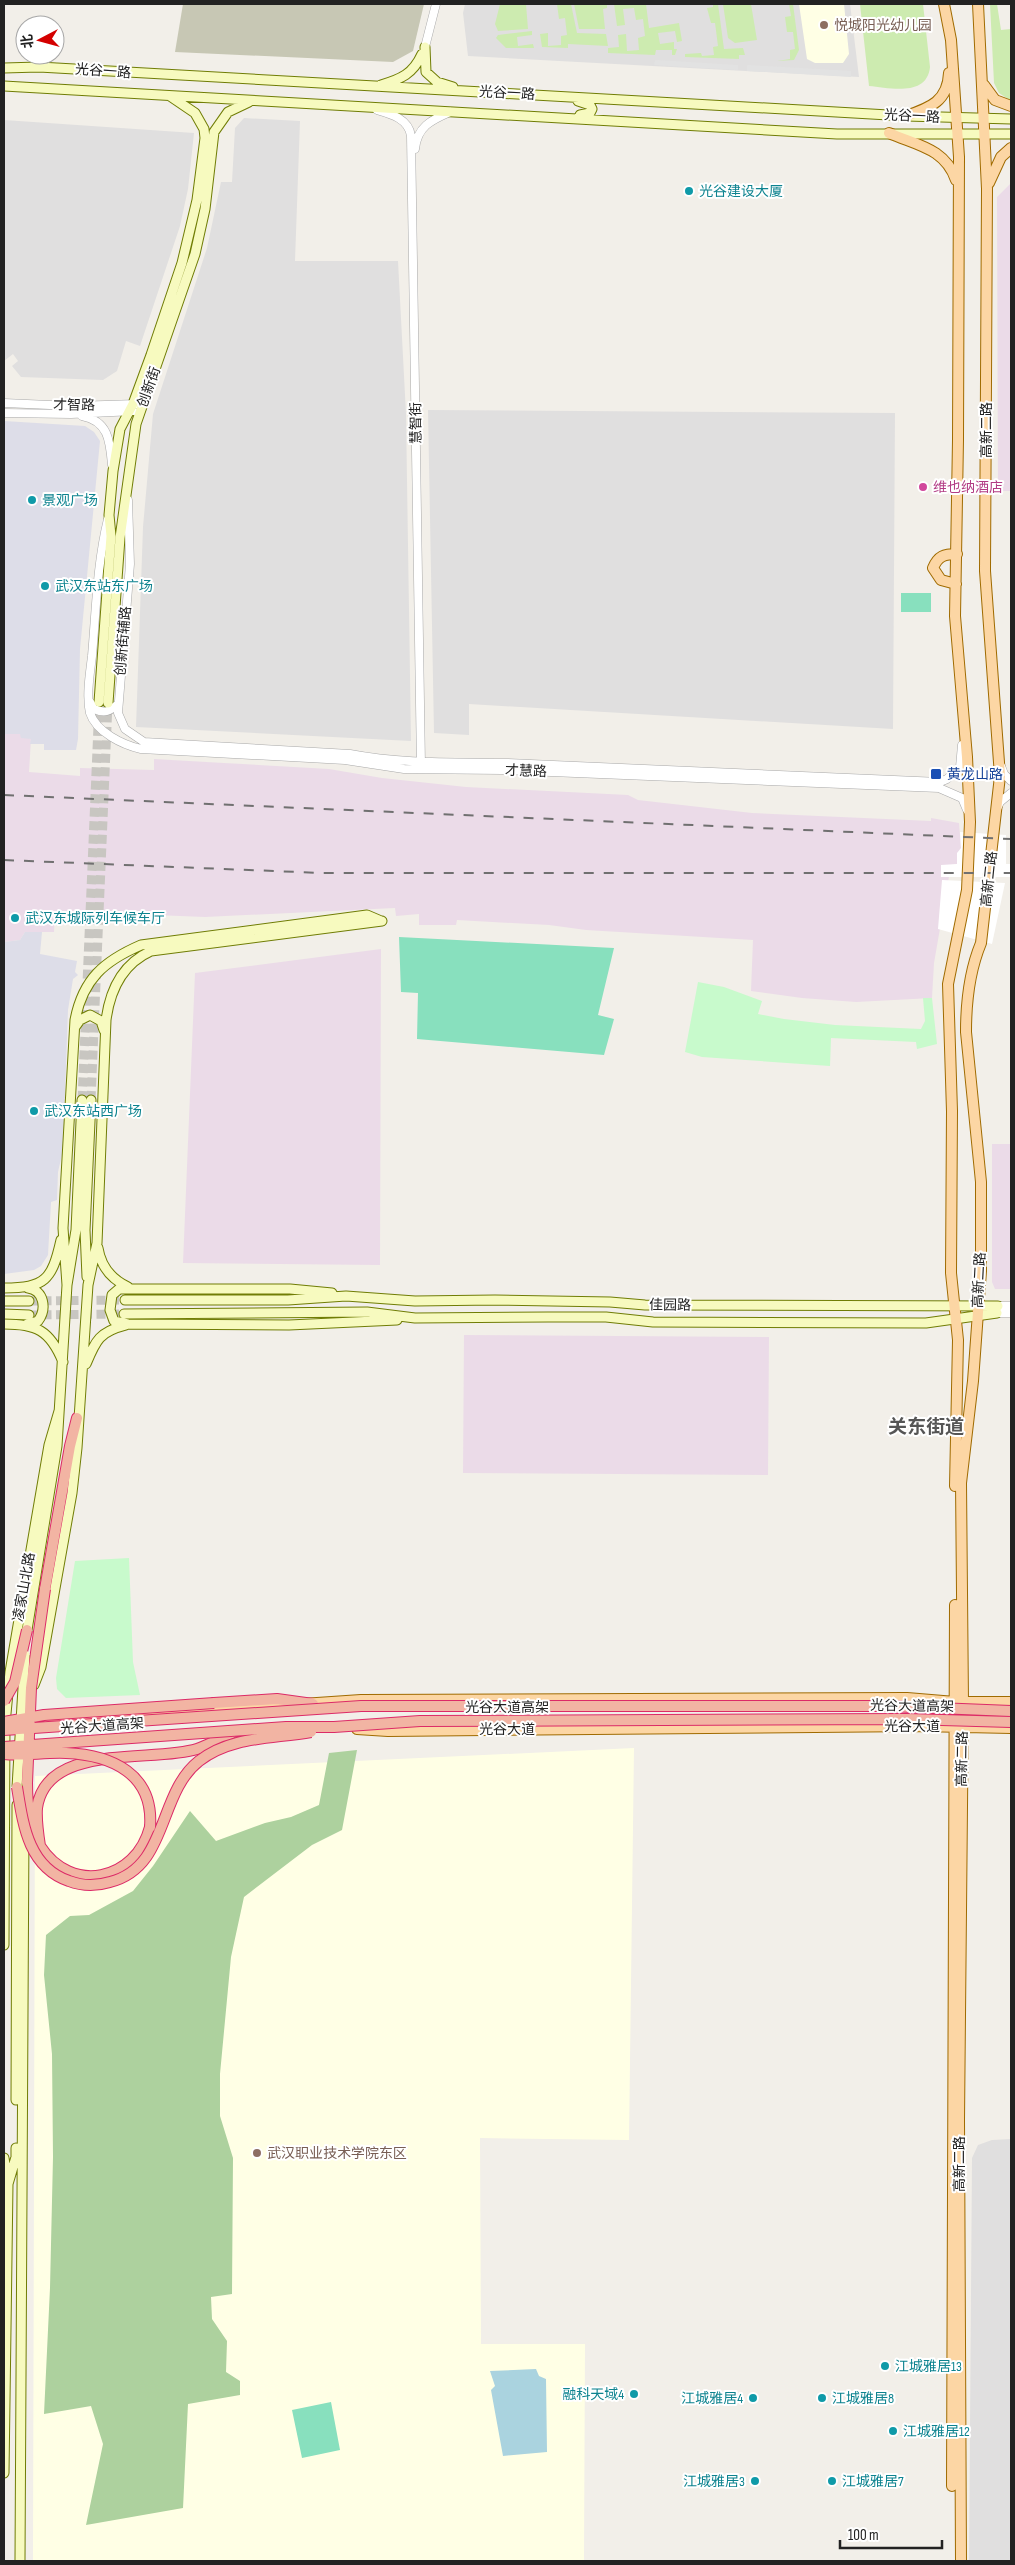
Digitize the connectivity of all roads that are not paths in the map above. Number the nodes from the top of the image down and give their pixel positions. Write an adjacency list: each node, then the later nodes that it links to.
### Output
1 (436, 4): 5 (street)
2 (944, 4): 4 (main road, 高新二路)
3 (978, 4): 7 (main road, 高新二路)
4 (951, 40): 17 (main road); 19 (main road, 高新二路)
5 (425, 47): 9 (main road); 10 (main road)
6 (4, 68): 9 (main road, 光谷一路)
7 (982, 81): 14 (main road); 20 (main road, 高新二路)
8 (4, 86): 11 (main road, 光谷一路)
9 (374, 87): 10 (main road, 光谷一路)
10 (471, 91): 12 (main road, 光谷一路)
11 (170, 96): 13 (main road, 光谷一路); 31 (main road, 创新街)
12 (562, 97): 17 (main road, 光谷一路); 18 (main road)
13 (255, 100): 15 (main road, 光谷一路); 30 (main road, 创新街)
14 (1011, 106)
15 (363, 107): 16 (main road, 光谷一路); 42 (street, 慧智街)
16 (452, 111): 18 (main road, 光谷一路); 42 (street, 慧智街)
17 (906, 116): 19 (main road, 光谷一路)
18 (562, 117): 22 (main road, 光谷一路)
19 (957, 118): 20 (main road, 光谷一路); 24 (main road, 高新二路)
20 (984, 119): 21 (main road, 光谷一路); 25 (main road, 高新二路)
21 (1011, 119)
22 (889, 133): 24 (main road, 光谷一路); 27 (main road)
23 (1011, 134): 25 (main road, 光谷一路)
24 (958, 135): 25 (main road, 光谷一路); 27 (main road, 高新二路)
25 (985, 135): 28 (main road, 高新二路)
26 (1011, 148): 28 (main road)
27 (958, 188): 36 (main road, 高新二路)
28 (987, 188): 41 (main road, 高新二路)
29 (4, 403): 31 (street, 才智路)
30 (142, 407): 31 (street, 才智路); 35 (main road, 创新街)
31 (131, 408): 33 (street, 才智路); 34 (main road, 创新街)
32 (4, 413): 33 (street, 才智路)
33 (71, 414): 34 (street)
34 (113, 471): 38 (main road, 创新街)
35 (128, 488): 38 (main road, 创新街); 39 (street, 创新街辅路)
36 (957, 554): 37 (main road, 高新二路); 37 (main road)
37 (956, 584): 40 (main road, 高新二路)
38 (99, 702): 39 (street); 42 (street, 才慧路)
39 (118, 704): 42 (street, 才慧路)
40 (963, 730): 42 (street, 才慧路); 46 (main road, 高新二路)
41 (997, 755): 43 (street); 45 (main road, 高新二路)
42 (424, 766): 46 (street, 才慧路)
43 (1011, 781)
44 (1011, 793): 45 (street)
45 (994, 815): 63 (main road, 高新二路)
46 (970, 822): 60 (main road, 高新二路)
47 (74, 1027): 48 (main road); 48 (main road); 49 (main road)
48 (105, 1032): 50 (main road)
49 (63, 1228): 51 (main road); 54 (main road)
50 (97, 1243): 52 (main road); 55 (main road)
51 (67, 1285): 52 (main road); 72 (main road)
52 (88, 1285): 73 (main road)
53 (4, 1288): 54 (main road)
54 (28, 1288): 68 (main road)
55 (130, 1288): 56 (main road); 71 (main road)
56 (346, 1296): 57 (main road); 60 (main road, 佳园路)
57 (125, 1300)
58 (4, 1301): 59 (main road)
59 (29, 1302)
60 (954, 1306): 63 (main road, 佳园路); 69 (main road, 高新二路)
61 (1011, 1306): 62 (street)
62 (998, 1309): 63 (main road); 64 (street)
63 (977, 1311): 69 (main road, 佳园路); 80 (main road, 高新二路)
64 (1011, 1313)
65 (4, 1314): 68 (main road)
66 (124, 1314): 67 (main road)
67 (415, 1318): 69 (main road, 佳园路); 71 (main road)
68 (28, 1319): 70 (main road); 72 (main road)
69 (955, 1319): 80 (main road, 高新二路)
70 (4, 1324)
71 (128, 1324): 73 (main road)
72 (64, 1364): 74 (main road)
73 (83, 1372): 75 (main road)
74 (60, 1411): 76 (main road); 77 (main road, 凌家山北路)
75 (78, 1418): 78 (main road); 96 (highway, bridge)
76 (27, 1630): 79 (highway, bridge); 95 (main road, bridge)
77 (8, 1684): 78 (street); 86 (main road, 凌家山北路)
78 (32, 1689): 85 (main road)
79 (4, 1701)
80 (959, 1702): 81 (main road, 光谷大道); 82 (main road, 光谷大道); 87 (main road, 高新二路)
81 (1011, 1702)
82 (313, 1704): 85 (main road, 光谷大道); 86 (highway, bridge)
83 (1011, 1711): 86 (highway, 光谷大道高架, bridge)
84 (1011, 1722): 88 (highway, 光谷大道高架, bridge)
85 (26, 1723): 86 (main road, 光谷大道); 92 (main road)
86 (4, 1725): 93 (main road, 凌家山北路)
87 (958, 1726): 89 (main road, 光谷大道); 91 (main road, 光谷大道); 94 (main road, 高新二路); 102 (main road, 高新二路)
88 (334, 1727): 93 (highway, 光谷大道高架, bridge); 95 (highway, bridge)
89 (996, 1728): 90 (main road, 光谷大道); 94 (main road)
90 (1011, 1728)
91 (232, 1733): 92 (main road, 光谷大道); 96 (highway, bridge)
92 (25, 1744): 93 (main road, 光谷大道); 101 (main road)
93 (4, 1749): 96 (highway, bridge); 97 (main road, 凌家山北路)
94 (962, 1750): 103 (main road, 高新二路)
95 (17, 1787): 99 (main road, bridge)
96 (40, 1846)
97 (4, 1945)
98 (4, 2158): 99 (main road)
99 (8, 2184): 100 (main road)
100 (4, 2473)
101 (20, 2561)
102 (954, 2561)
103 (961, 2561)

